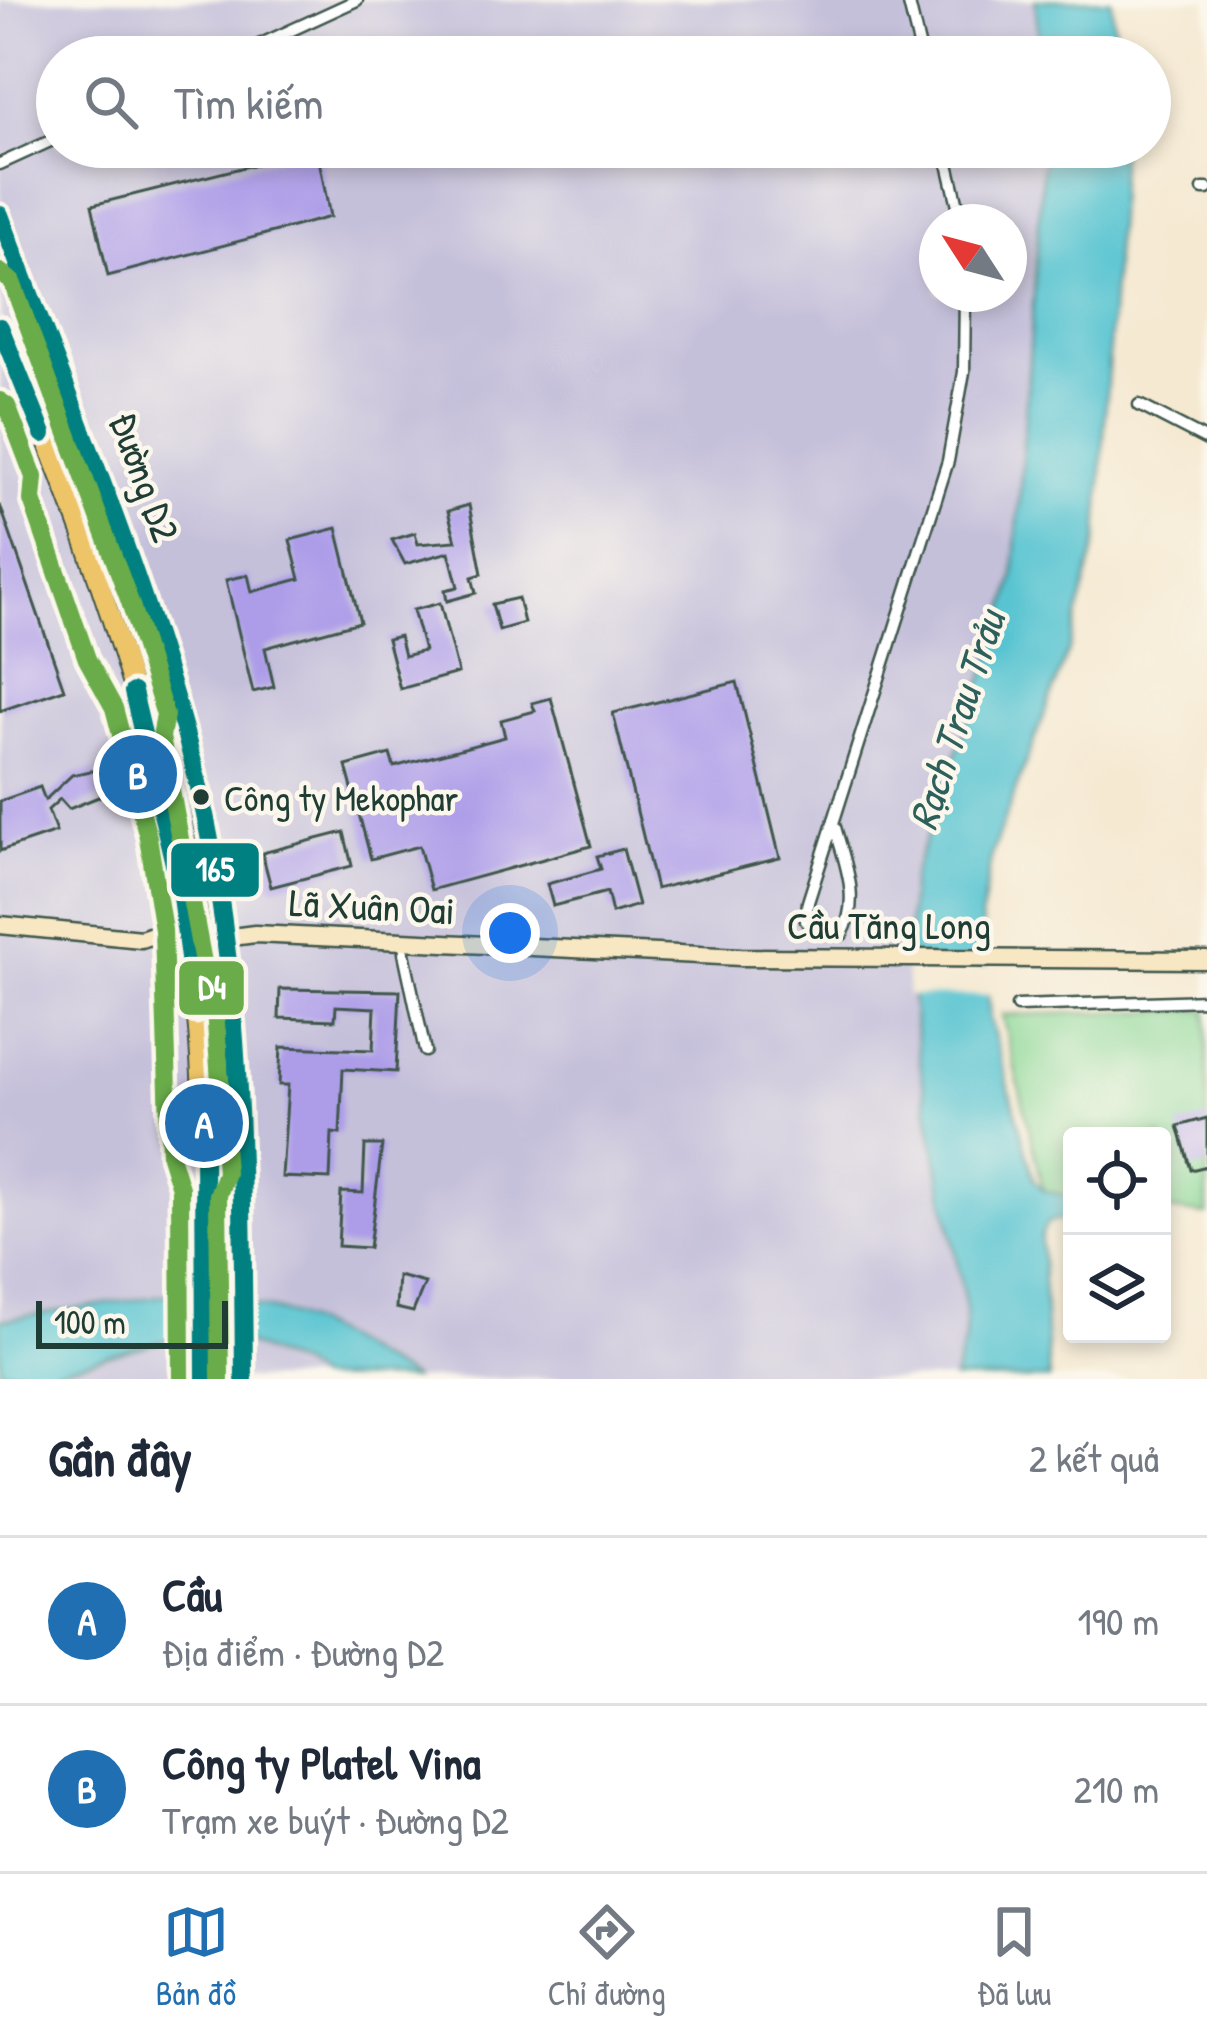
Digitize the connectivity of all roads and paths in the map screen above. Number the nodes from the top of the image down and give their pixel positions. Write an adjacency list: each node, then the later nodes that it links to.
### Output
1 (357, 0): 3 (street)
2 (908, 0): 4 (street)
3 (279, 36)
4 (917, 36)
5 (36, 148): 6 (street)
6 (0, 164)
7 (949, 168): 8 (street)
8 (958, 204)
9 (0, 215): 19 (main road, Đường D2)
10 (965, 312): 16 (street)
11 (0, 327): 13 (main road, Đường D2)
12 (0, 351): 13 (main road, Đường D2)
13 (27, 390): 18 (main road, Đường D2)
14 (1139, 405): 15 (street)
15 (1207, 440)
16 (836, 827): 16 (street)
17 (0, 925): 18 (main road)
18 (185, 935): 19 (main road); 25 (main road, Đường D2)
19 (224, 938): 21 (main road, Cầu Tăng Long); 26 (main road, Đường D2)
20 (404, 952): 24 (street)
21 (1207, 960)
22 (1207, 1000): 23 (street)
23 (1017, 1006)
24 (425, 1051)
25 (205, 1379)
26 (244, 1379)

